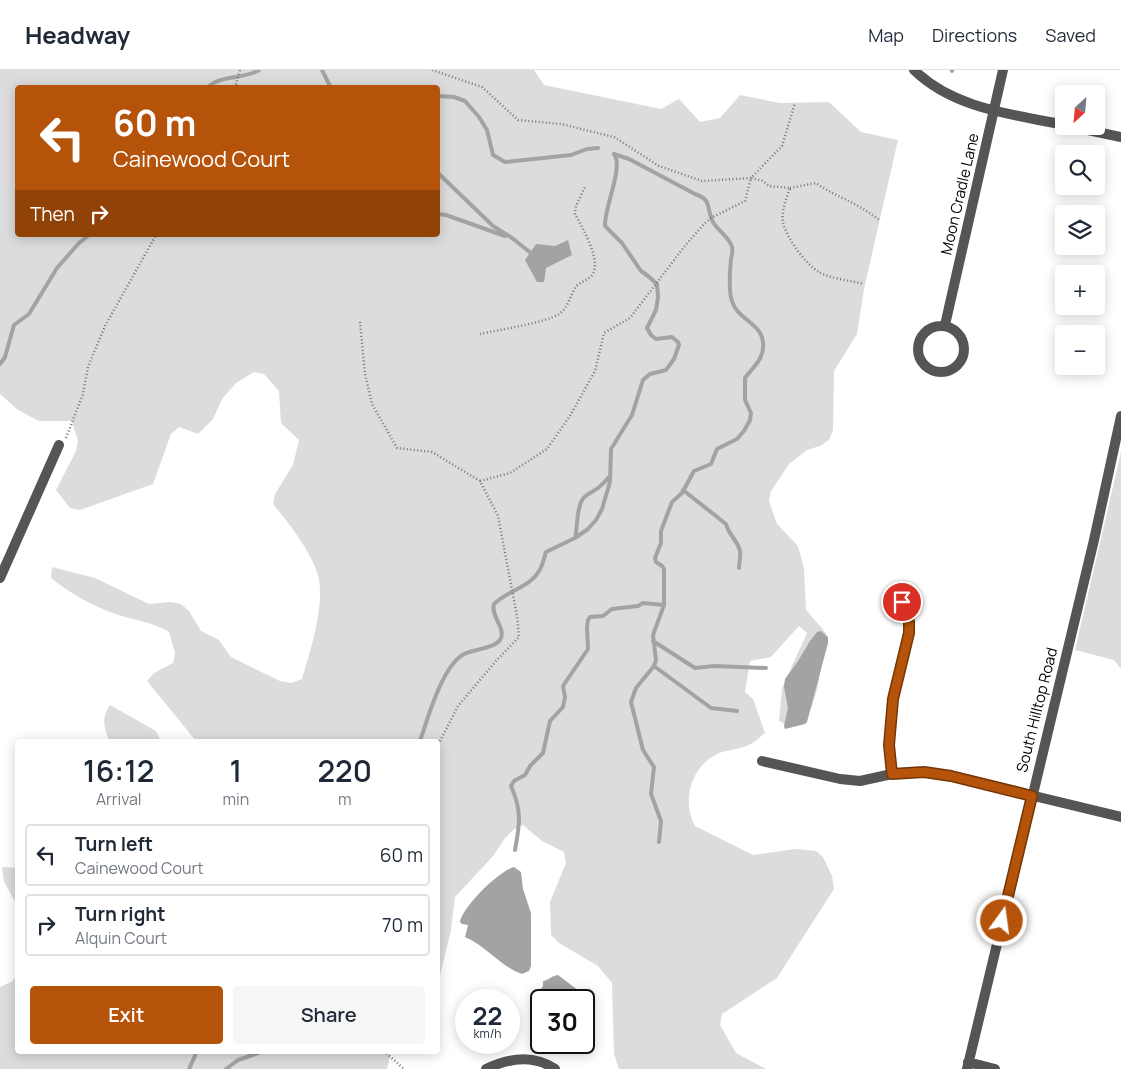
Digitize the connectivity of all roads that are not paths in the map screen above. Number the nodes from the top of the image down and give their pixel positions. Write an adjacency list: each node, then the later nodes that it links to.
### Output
1 (914, 70): 3 (street)
2 (1004, 70): 3 (street, Moon Cradle Lane)
3 (994, 111): 4 (street); 7 (street, Moon Cradle Lane)
4 (1055, 123)
5 (1105, 134): 6 (street)
6 (1121, 137)
7 (945, 325): 7 (street)
8 (1121, 416): 14 (street, South Hilltop Road)
9 (62, 441): 10 (street)
10 (0, 578)
11 (902, 602): 13 (street)
12 (762, 761): 13 (street)
13 (892, 774): 14 (street)
14 (1032, 796): 15 (street); 16 (street, South Hilltop Road)
15 (1121, 818)
16 (968, 1066): 19 (street)
17 (486, 1069): 18 (street)
18 (555, 1069)
19 (996, 1069)

